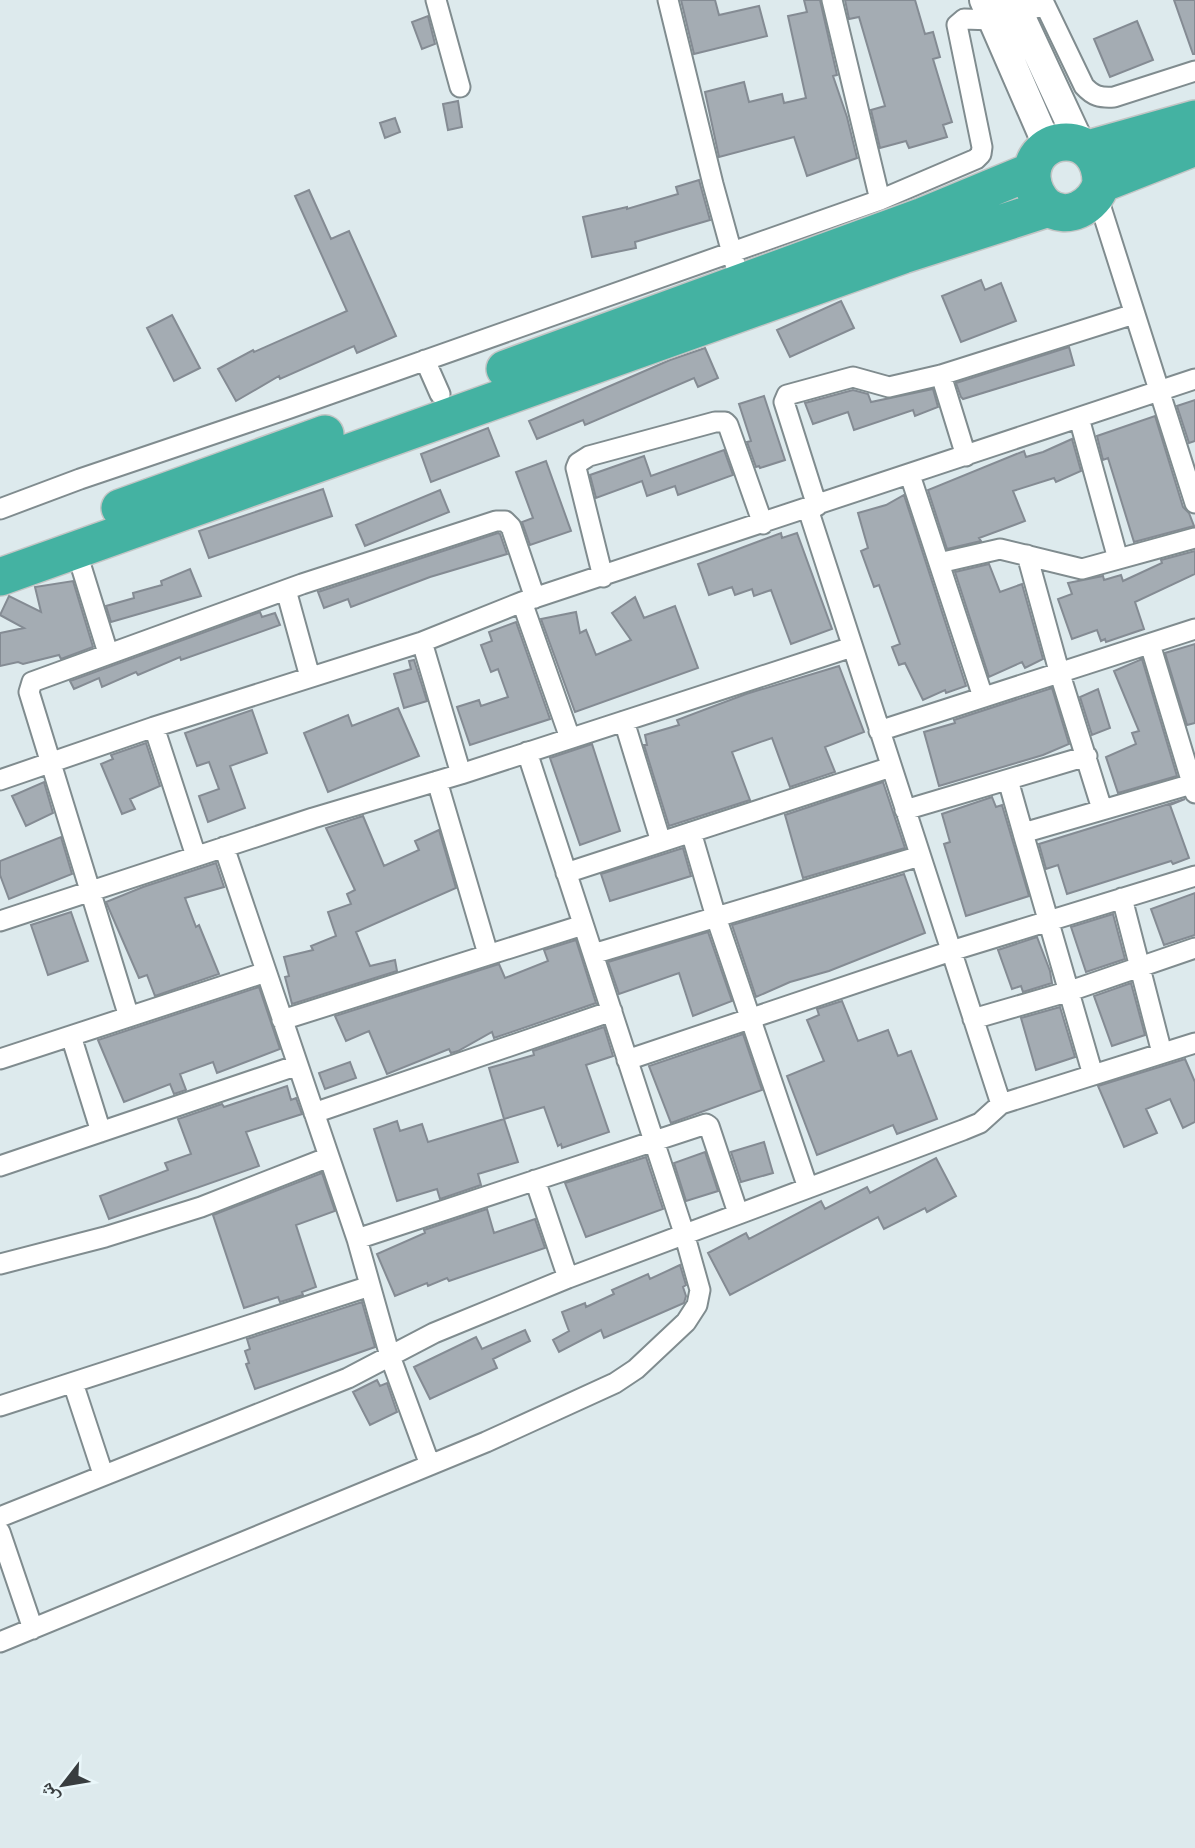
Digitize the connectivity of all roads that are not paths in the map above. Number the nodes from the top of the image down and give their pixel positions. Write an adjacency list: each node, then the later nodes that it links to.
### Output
1 (436, 0): 6 (street)
2 (668, 0): 13 (street)
3 (832, 0): 11 (street)
4 (1016, 6): 5 (street); 9 (main road); 11 (street)
5 (1195, 71)
6 (460, 87)
7 (1195, 119): 9 (highway)
8 (1195, 146): 10 (highway)
9 (1062, 153): 10 (highway); 12 (highway); 13 (highway)
10 (1099, 190): 12 (highway); 14 (street)
11 (880, 200): 13 (street)
12 (1049, 208): 30 (highway)
13 (736, 267): 15 (street); 19 (highway)
14 (1134, 314): 16 (street); 18 (street)
15 (425, 360): 19 (street); 21 (street)
16 (941, 375): 22 (street); 26 (street)
17 (1195, 379): 18 (street)
18 (1158, 392): 20 (street); 25 (street)
19 (439, 394): 24 (highway)
20 (1079, 418): 22 (street); 33 (street)
21 (188, 443): 24 (street); 27 (street)
22 (966, 456): 23 (street)
23 (910, 475): 26 (street); 34 (street)
24 (200, 478): 31 (highway)
25 (1195, 500)
26 (813, 508): 28 (street); 42 (street)
27 (0, 509)
28 (763, 524): 36 (street); 36 (street)
29 (1195, 538): 33 (street)
30 (76, 550): 35 (highway); 43 (street)
31 (0, 552)
32 (1027, 555): 33 (street); 34 (street); 44 (street)
33 (1118, 559)
34 (939, 563): 46 (street)
35 (0, 577)
36 (603, 577): 38 (street)
37 (286, 590): 38 (street); 43 (street); 45 (street)
38 (529, 600): 40 (street); 50 (street)
39 (1195, 629): 41 (street)
40 (422, 642): 45 (street); 55 (street)
41 (1150, 644): 44 (street); 59 (street)
42 (852, 648): 47 (street); 49 (street)
43 (108, 653): 53 (street)
44 (1059, 671): 46 (street); 52 (street)
45 (310, 677): 48 (street)
46 (983, 697): 49 (street)
47 (624, 721): 50 (street); 64 (street)
48 (154, 727): 53 (street); 66 (street)
49 (879, 731): 54 (street)
50 (570, 738): 51 (street)
51 (527, 752): 55 (street); 68 (street)
52 (1087, 756): 57 (street); 60 (street)
53 (50, 761): 56 (street); 70 (street)
54 (891, 767): 61 (street); 62 (street)
55 (461, 774): 58 (street)
56 (0, 780)
57 (1007, 780): 61 (street); 63 (street)
58 (438, 781): 65 (street); 78 (street)
59 (1194, 788): 60 (street)
60 (1102, 808): 63 (street)
61 (905, 810): 67 (street)
62 (691, 832): 64 (street); 72 (street)
63 (1023, 833): 74 (street)
64 (661, 842): 68 (street)
65 (224, 847): 66 (street); 81 (street)
66 (196, 856): 70 (street)
67 (920, 856): 72 (street); 77 (street)
68 (566, 873): 75 (street)
69 (1195, 876): 71 (street)
70 (89, 891): 73 (street); 84 (street)
71 (1122, 898): 74 (street); 80 (street)
72 (716, 917): 79 (street); 85 (street)
73 (0, 921)
74 (1049, 921): 77 (street); 82 (street)
75 (583, 925): 78 (street); 79 (street)
76 (1195, 948): 80 (street)
77 (951, 951): 85 (street); 86 (street)
78 (488, 954): 87 (street)
79 (593, 954): 83 (street)
80 (1139, 968): 82 (street); 90 (street)
81 (266, 972): 84 (street); 87 (street)
82 (1070, 990): 86 (street); 94 (street)
83 (612, 1011): 92 (street); 96 (street)
84 (129, 1017): 88 (street)
85 (751, 1017): 92 (street); 102 (street)
86 (973, 1018): 95 (street)
87 (282, 1020): 93 (street)
88 (71, 1036): 91 (street); 97 (street)
89 (1195, 1043): 90 (street)
90 (1162, 1053): 94 (street)
91 (0, 1059)
92 (628, 1060): 98 (street)
93 (298, 1065): 96 (street); 97 (street)
94 (1093, 1075): 95 (street)
95 (1001, 1104): 102 (street)
96 (314, 1113): 99 (street)
97 (101, 1132): 100 (street)
98 (654, 1140): 101 (street); 103 (street); 104 (street)
99 (329, 1157): 105 (street); 106 (street)
100 (0, 1166)
101 (535, 1181): 105 (street); 107 (street)
102 (808, 1188): 103 (street)
103 (738, 1213): 104 (street)
104 (684, 1233): 107 (street); 112 (street)
105 (357, 1239): 108 (street)
106 (0, 1264)
107 (568, 1278): 109 (street)
108 (370, 1286): 109 (street); 110 (street)
109 (390, 1356): 112 (street); 113 (street)
110 (73, 1383): 111 (street); 113 (street)
111 (0, 1406)
112 (430, 1465): 116 (street)
113 (103, 1474): 114 (street)
114 (0, 1517)
115 (0, 1532): 116 (street)
116 (33, 1629): 117 (street)
117 (0, 1642)

